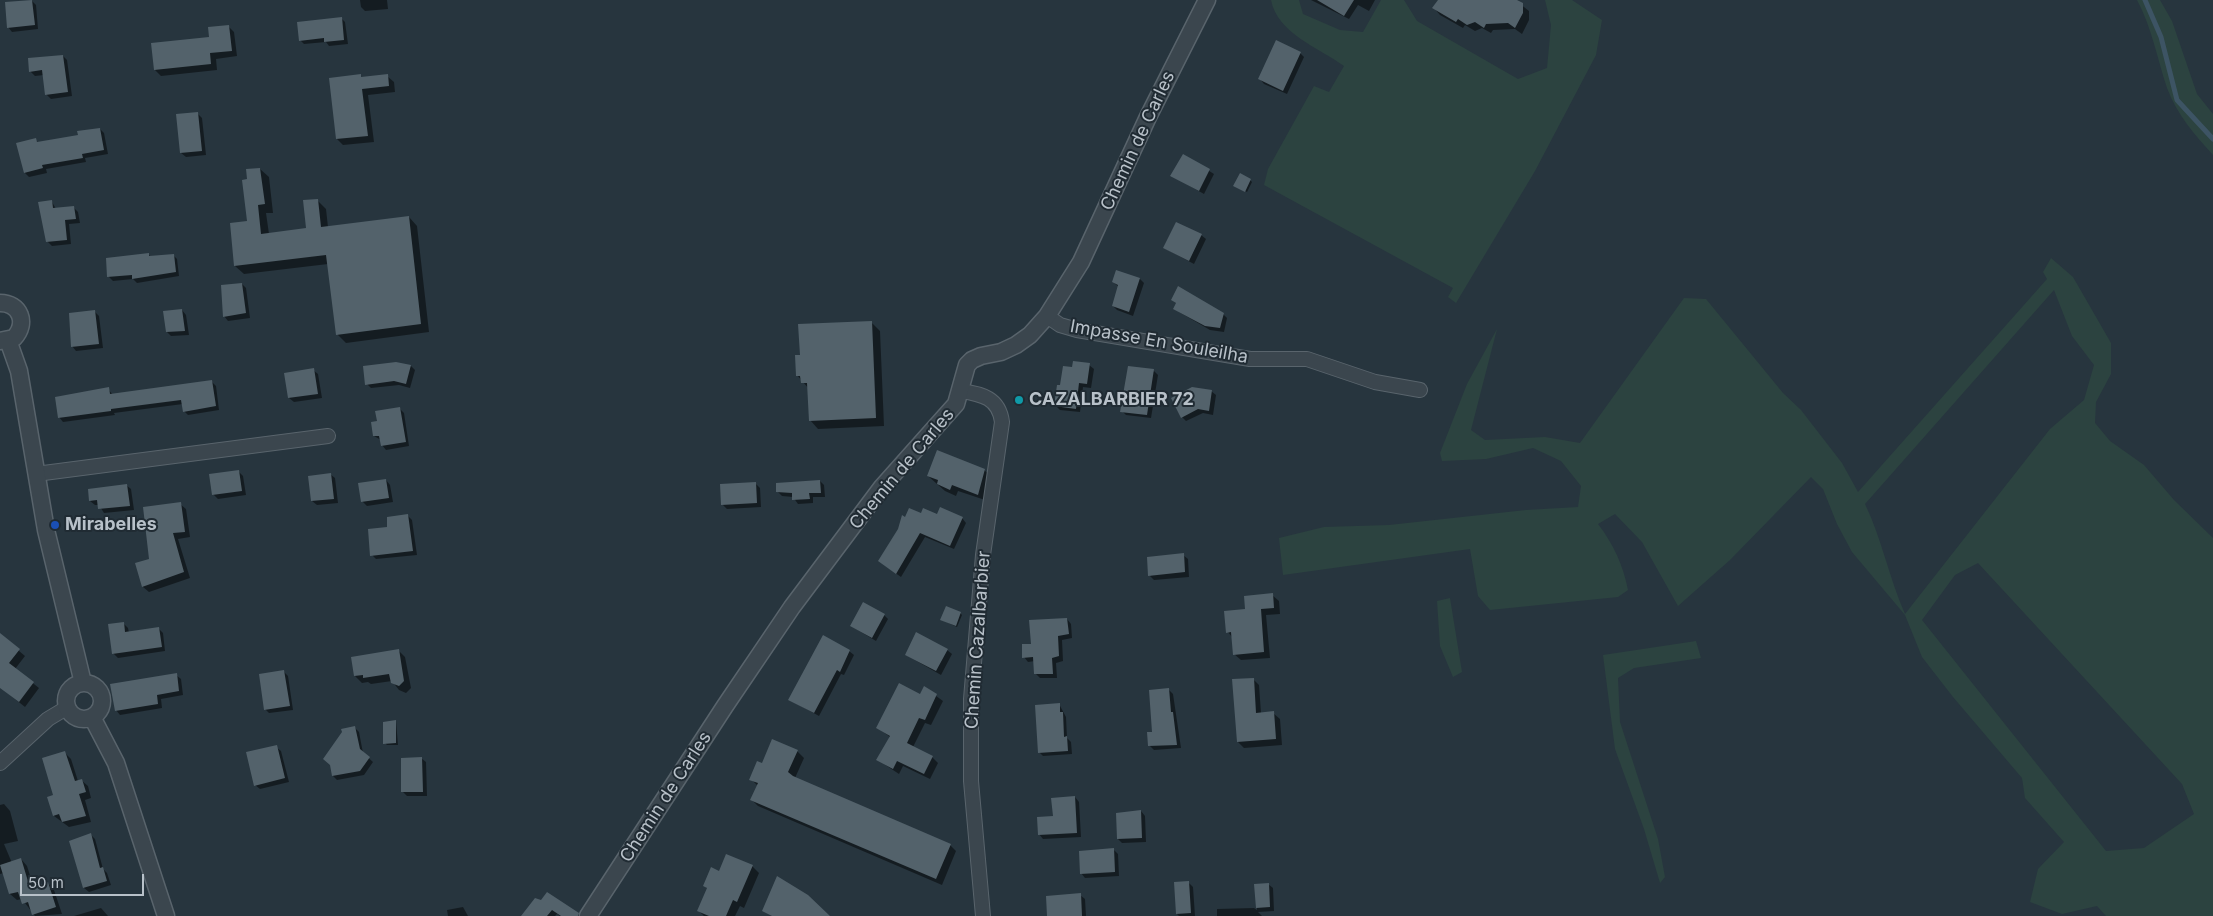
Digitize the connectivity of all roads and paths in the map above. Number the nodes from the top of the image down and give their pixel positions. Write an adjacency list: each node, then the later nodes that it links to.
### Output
1 (1206, 0): 3 (street, Chemin de Carles)
2 (0, 303): 4 (street)
3 (1047, 316): 5 (street, Impasse En Souleilha); 6 (street, Chemin de Carles)
4 (4, 341): 8 (street)
5 (1420, 390)
6 (961, 391): 14 (street, Chemin de Carles); 15 (street, Chemin Cazalbarbier)
7 (328, 436): 8 (street)
8 (36, 474): 9 (street)
9 (84, 683): 10 (street); 11 (street)
10 (68, 707): 11 (street); 12 (street)
11 (92, 717): 13 (street)
12 (0, 763)
13 (166, 916)
14 (588, 916)
15 (983, 916)

